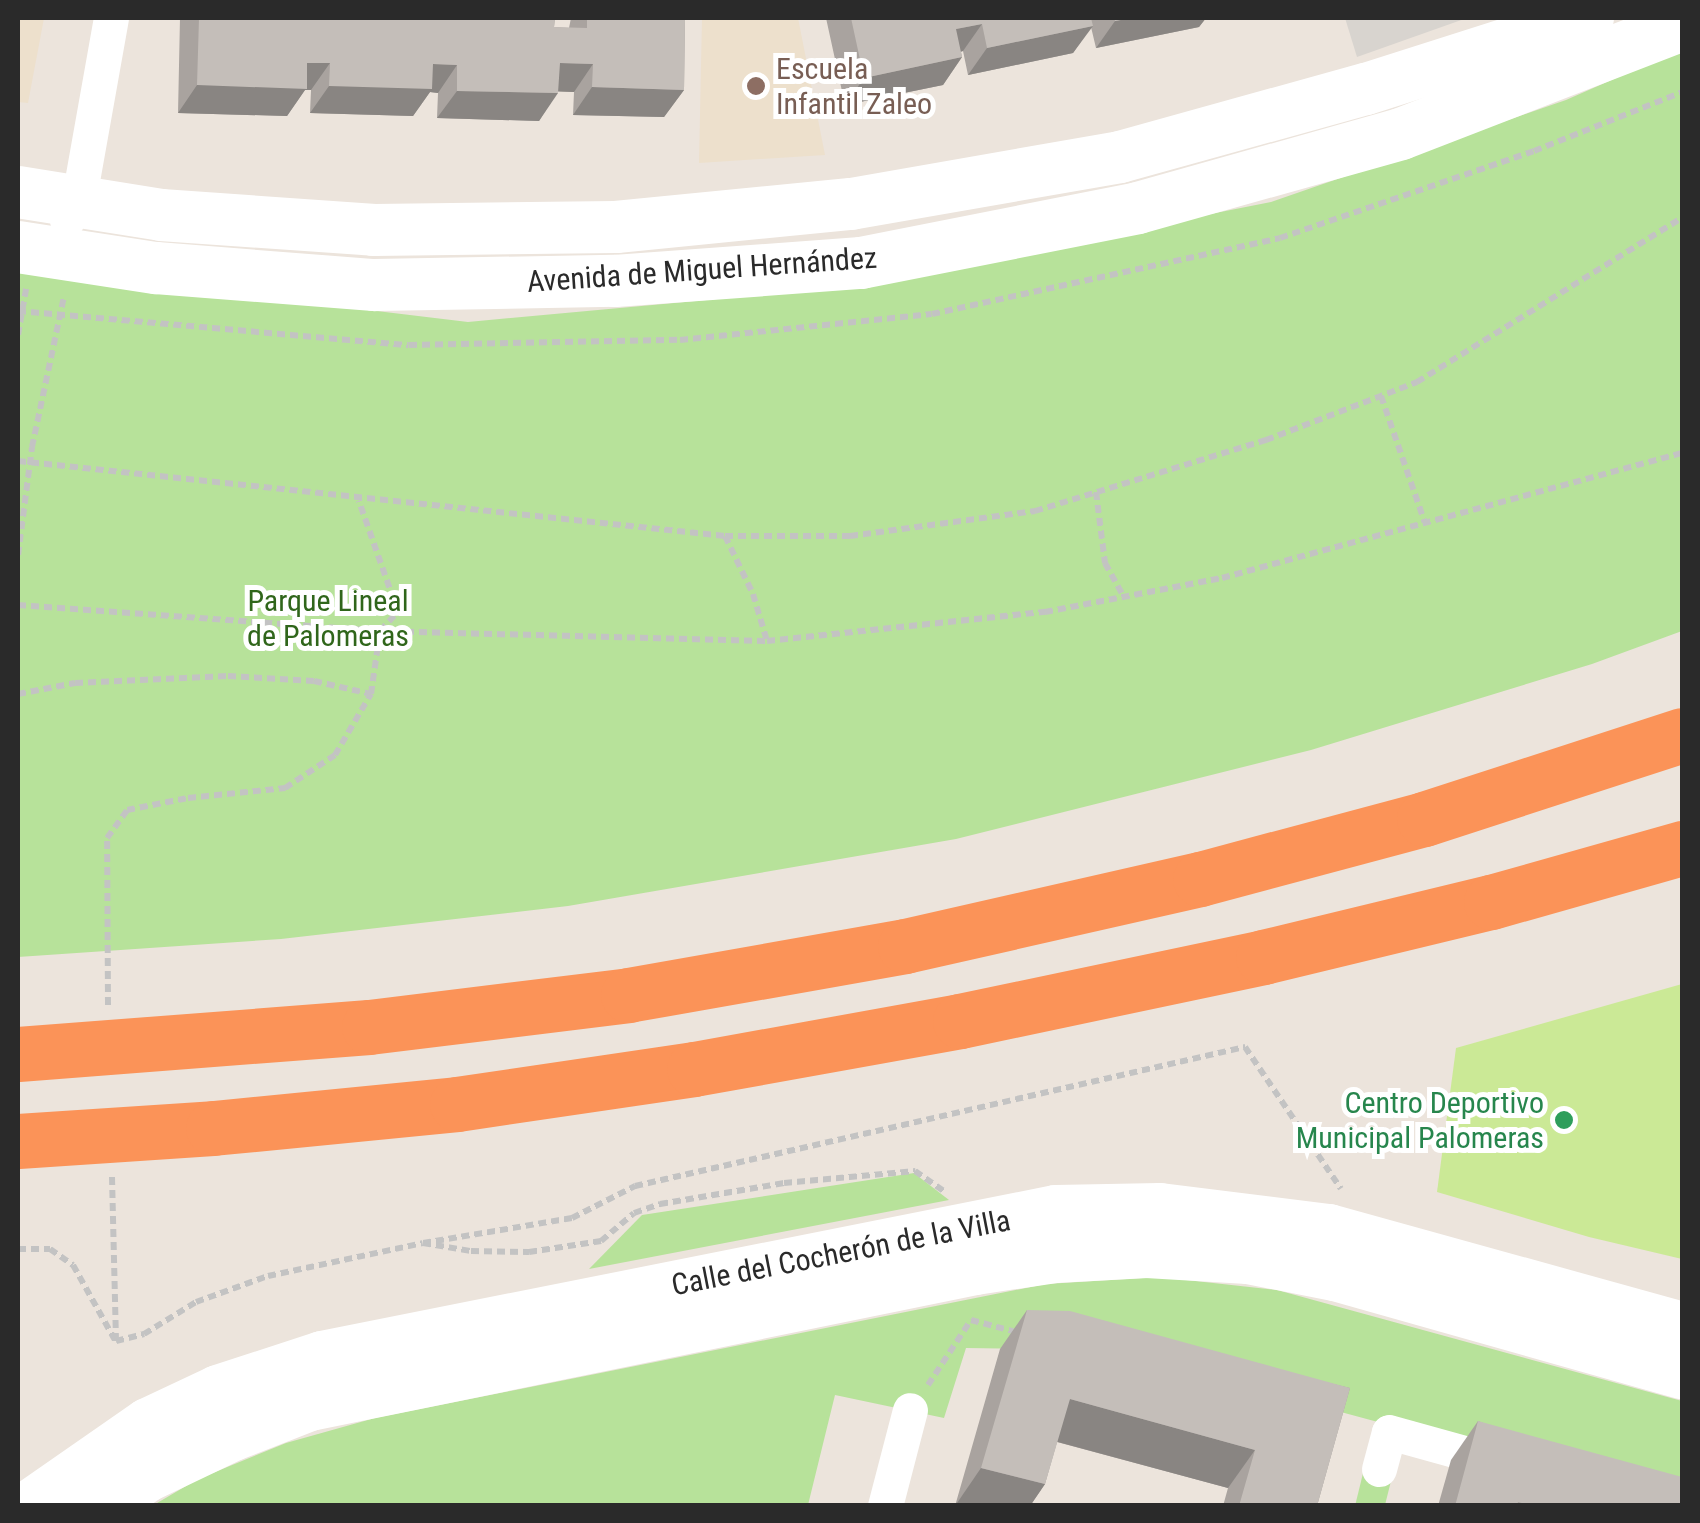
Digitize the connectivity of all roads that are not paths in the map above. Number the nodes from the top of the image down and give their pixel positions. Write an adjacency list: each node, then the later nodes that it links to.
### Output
1 (111, 18): 7 (street)
2 (1588, 18): 7 (street, Avenida de Miguel Hernández)
3 (1647, 18): 5 (street, Avenida de Miguel Hernández)
4 (1682, 25): 5 (street, Avenida de Miguel Hernández)
5 (1544, 78): 9 (street, Avenida de Miguel Hernández)
6 (18, 192): 7 (street, Avenida de Miguel Hernández)
7 (78, 203): 8 (street)
8 (18, 224)
9 (22, 267)
10 (1682, 734): 12 (highway)
11 (1682, 848): 13 (highway)
12 (18, 1054)
13 (18, 1140)
14 (1682, 1328): 19 (street, Calle del Cocherón de la Villa)
15 (1682, 1374): 20 (street, Calle del Cocherón de la Villa)
16 (910, 1410): 21 (street)
17 (1379, 1469): 18 (street)
18 (1528, 1471)
19 (30, 1506)
20 (104, 1506)
21 (885, 1506)

